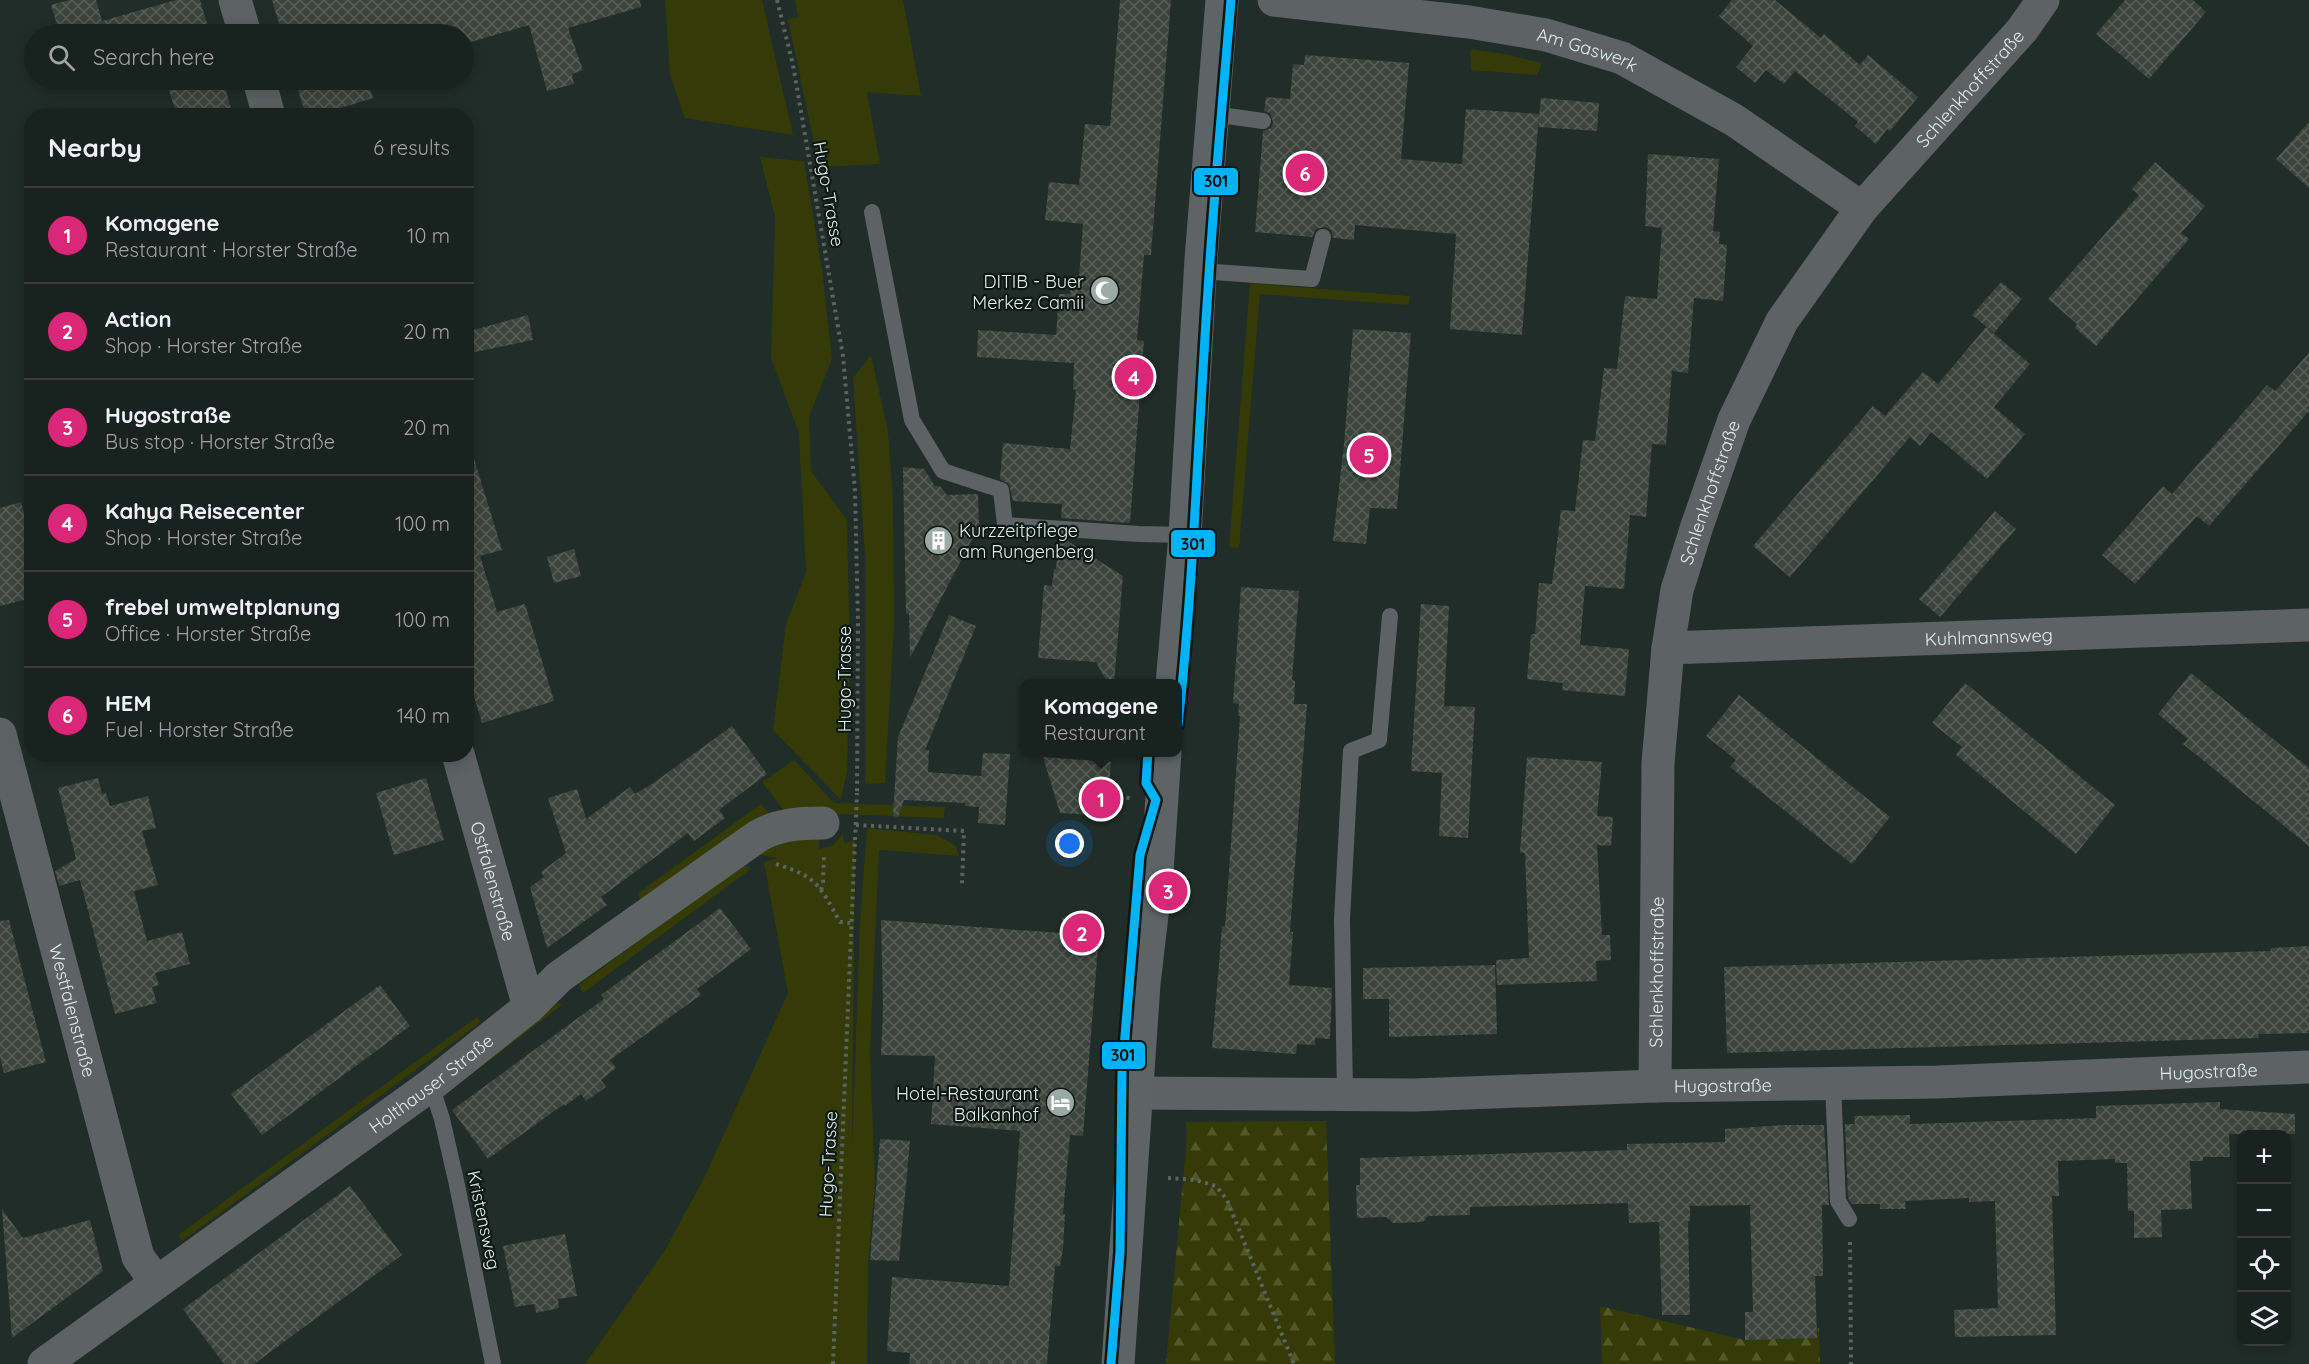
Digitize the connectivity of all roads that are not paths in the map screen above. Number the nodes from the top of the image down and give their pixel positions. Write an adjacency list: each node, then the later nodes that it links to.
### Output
1 (235, 0): 5 (street)
2 (1222, 0): 8 (main road)
3 (1274, 0): 10 (street, Am Gaswerk)
4 (2043, 0): 10 (street, Schlenkhoffstraße)
5 (242, 24)
6 (262, 90): 7 (street)
7 (267, 108)
8 (1213, 114): 9 (lane); 13 (main road)
9 (1263, 121)
10 (1862, 208): 17 (street, Schlenkhoffstraße)
11 (872, 212): 14 (lane)
12 (1323, 237): 13 (lane)
13 (1200, 271): 14 (main road)
14 (1185, 536): 18 (main road)
15 (1390, 616): 29 (lane)
16 (2309, 625): 17 (street, Kuhlmannsweg)
17 (1668, 648): 27 (street, Schlenkhoffstraße)
18 (1172, 679)
19 (0, 734): 31 (street, Westfalenstraße)
20 (1165, 757): 28 (main road)
21 (460, 762): 23 (street, Ostfalenstraße)
22 (823, 823): 23 (street, Holthauser Straße)
23 (529, 1006): 26 (street, Holthauser Straße)
24 (2309, 1067): 25 (street, Hugostraße)
25 (1833, 1084): 27 (street, Hugostraße); 30 (lane)
26 (431, 1085): 31 (street, Holthauser Straße); 33 (lane, Kristensweg)
27 (1655, 1086): 29 (street, Hugostraße)
28 (1138, 1093): 29 (street, Hugostraße); 34 (main road)
29 (1344, 1095)
30 (1850, 1219)
31 (156, 1282): 32 (street, Holthauser Straße)
32 (44, 1364)
33 (493, 1364)
34 (1118, 1364)

